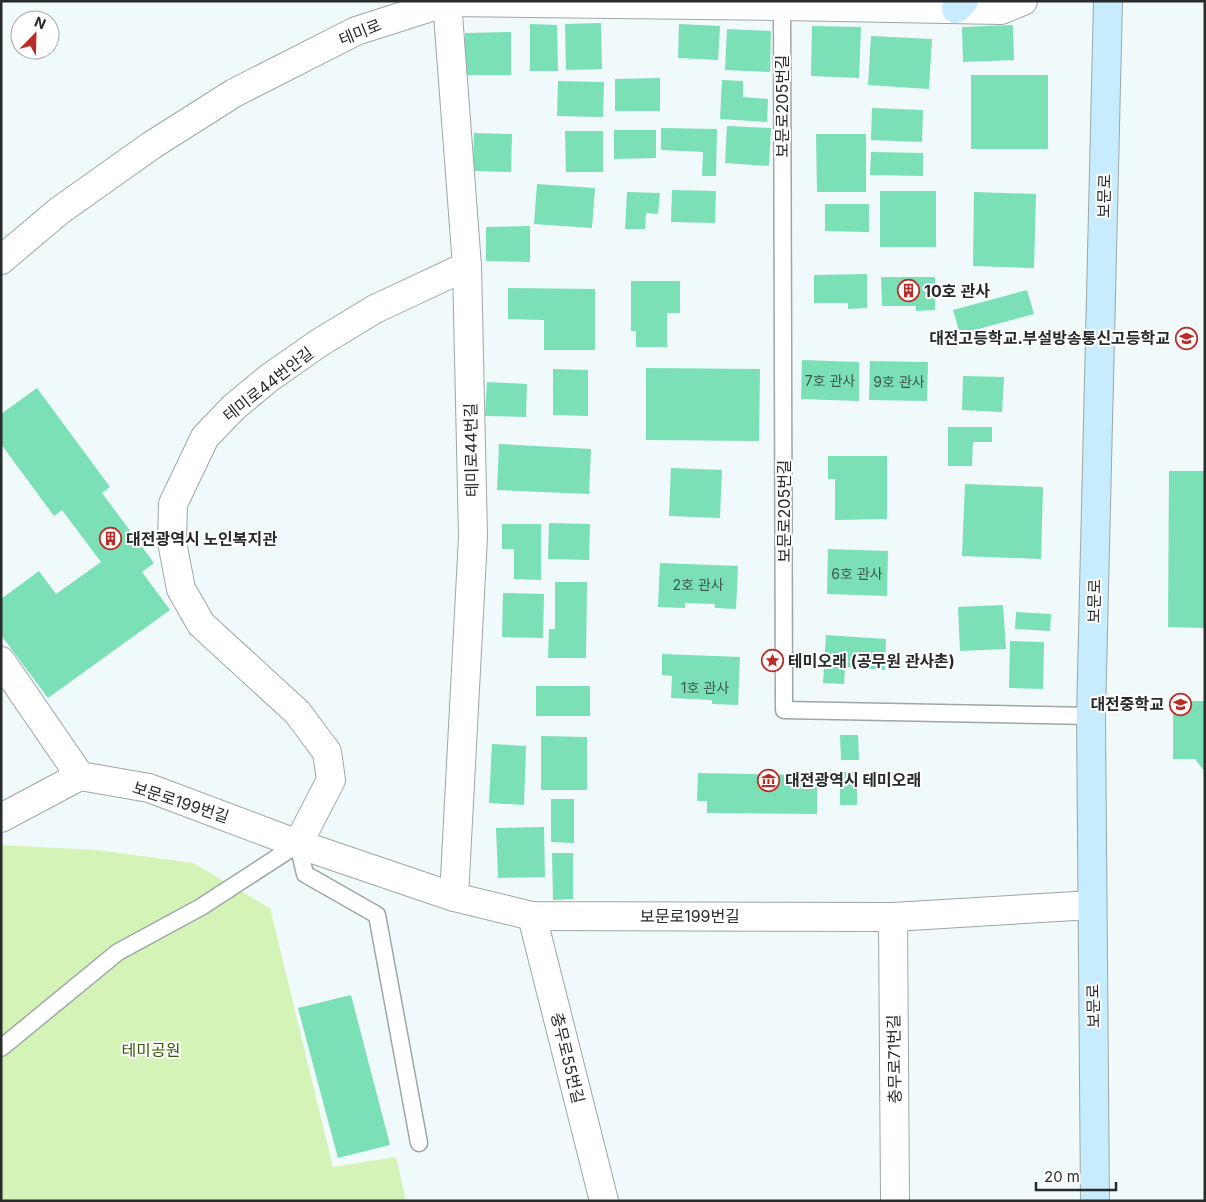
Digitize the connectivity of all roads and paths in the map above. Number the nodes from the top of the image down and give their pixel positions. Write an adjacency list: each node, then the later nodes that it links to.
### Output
1 (1023, 1): 5 (street, 테미로)
2 (1108, 1): 9 (main road, 보문로)
3 (447, 2): 4 (street, 테미로); 6 (street, 테미로); 7 (street, 테미로44번길)
4 (780, 3): 5 (street, 테미로); 9 (lane, 보문로205번길)
5 (960, 5)
6 (1, 260)
7 (467, 266): 12 (street, 테미로44번안길); 13 (street, 테미로44번길)
8 (1, 661): 10 (street)
9 (1091, 716): 14 (main road, 보문로)
10 (80, 776): 11 (street); 12 (street, 보문로199번길)
11 (1, 818)
12 (298, 844): 13 (street, 보문로199번길); 17 (lane); 18 (lane)
13 (454, 898): 15 (street, 보문로199번길)
14 (1092, 905): 16 (street, 보문로199번길); 21 (main road, 보문로)
15 (532, 916): 16 (street, 보문로199번길); 19 (street, 충무로55번길)
16 (893, 917): 20 (street, 충무로71번길)
17 (1, 1048)
18 (419, 1143)
19 (604, 1201)
20 (895, 1201)
21 (1095, 1201)

